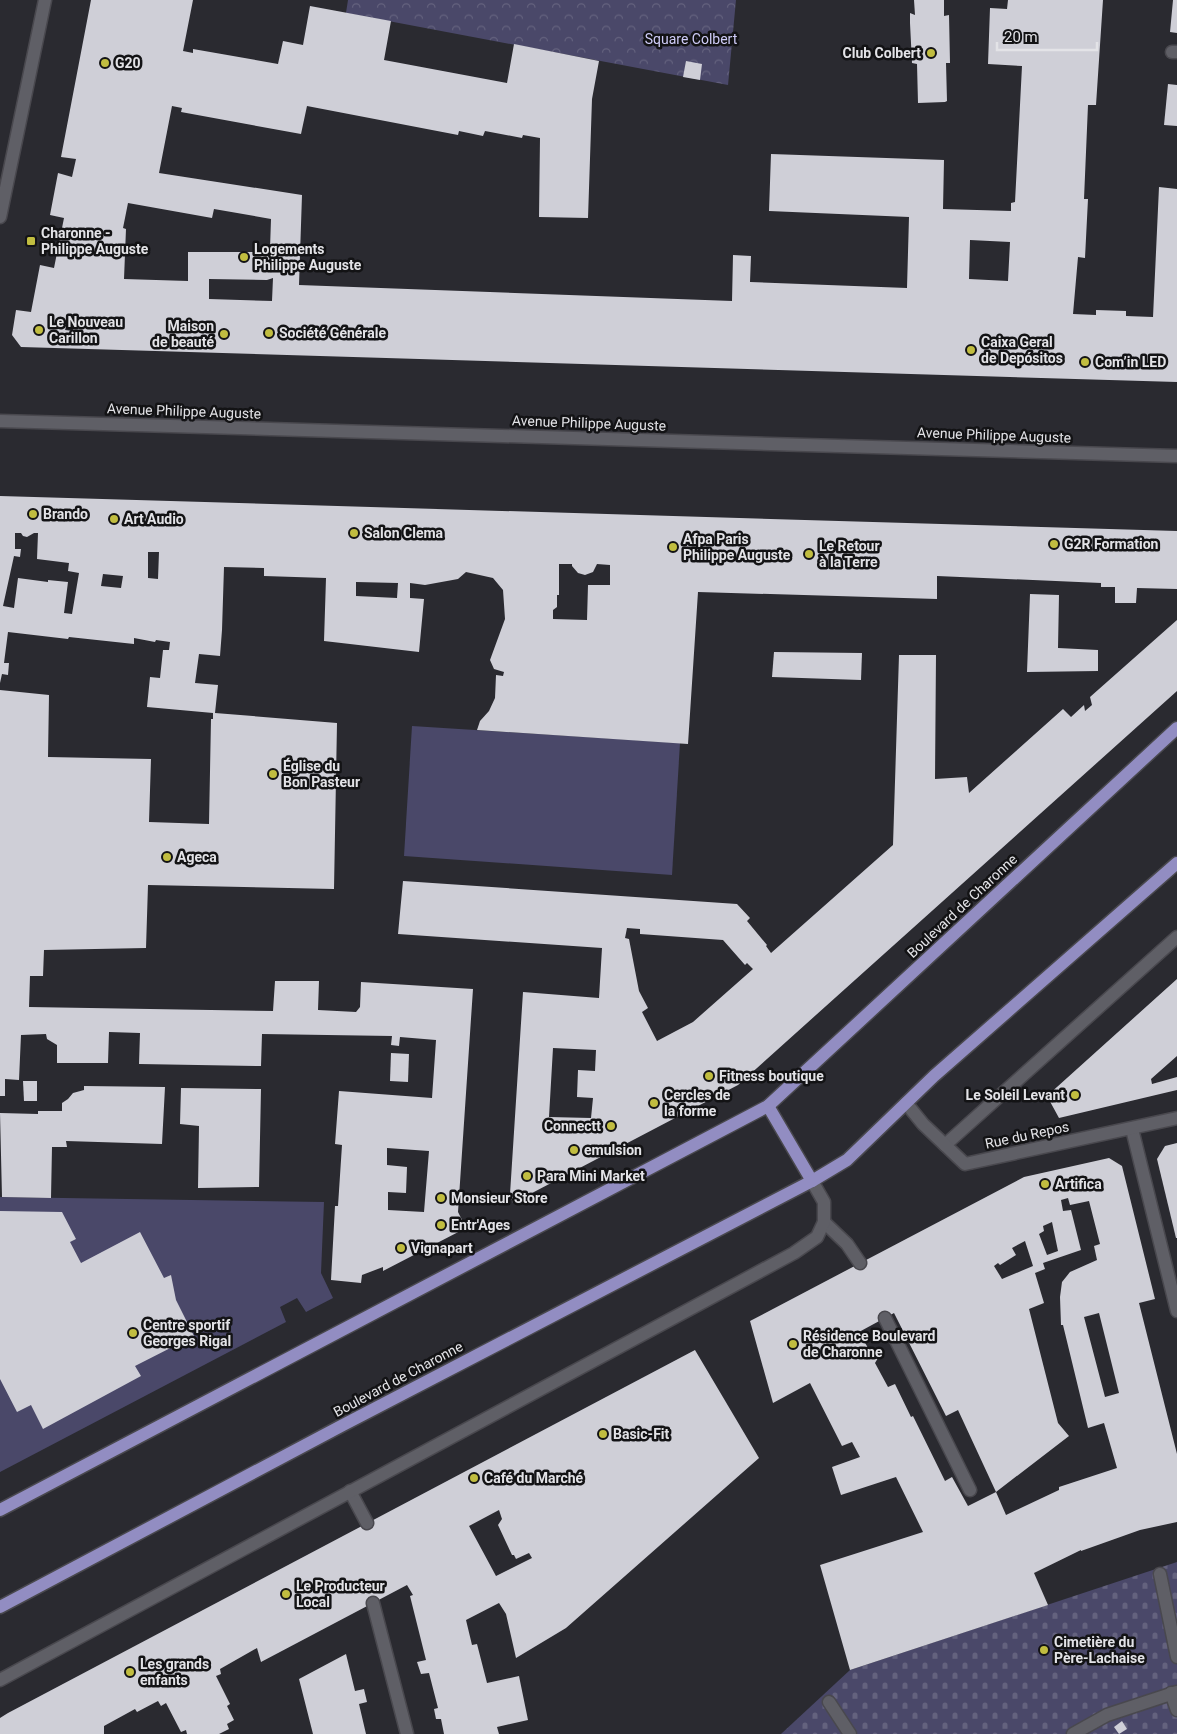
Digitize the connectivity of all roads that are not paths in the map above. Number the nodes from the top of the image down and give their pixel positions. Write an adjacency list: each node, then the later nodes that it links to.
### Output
1 (45, 0): 2 (main road)
2 (0, 217)
3 (0, 420): 4 (main road, Avenue Philippe Auguste)
4 (1177, 456)
5 (1177, 728): 9 (main road, Boulevard de Charonne)
6 (1177, 863): 8 (main road, Boulevard de Charonne)
7 (1177, 937): 12 (main road)
8 (906, 1103): 12 (main road, Rue du Repos); 13 (main road, Boulevard de Charonne)
9 (768, 1106): 13 (main road); 20 (main road, Boulevard de Charonne)
10 (1177, 1118): 11 (main road, Rue du Repos)
11 (1132, 1129): 12 (main road, Rue du Repos); 16 (main road)
12 (945, 1145)
13 (812, 1181): 14 (main road); 24 (main road, Boulevard de Charonne)
14 (824, 1222): 15 (main road); 19 (main road)
15 (860, 1263)
16 (1177, 1312)
17 (885, 1318): 18 (main road)
18 (970, 1490)
19 (350, 1491): 21 (main road); 26 (main road)
20 (0, 1510)
21 (367, 1523)
22 (1160, 1574): 25 (main road)
23 (373, 1603): 31 (main road)
24 (0, 1607)
25 (1177, 1657)
26 (0, 1680)
27 (1174, 1692): 29 (main road); 30 (main road)
28 (829, 1702): 32 (main road)
29 (1177, 1710)
30 (1107, 1715): 33 (main road); 34 (main road)
31 (407, 1734)
32 (850, 1734)
33 (1073, 1734)
34 (1094, 1734)

